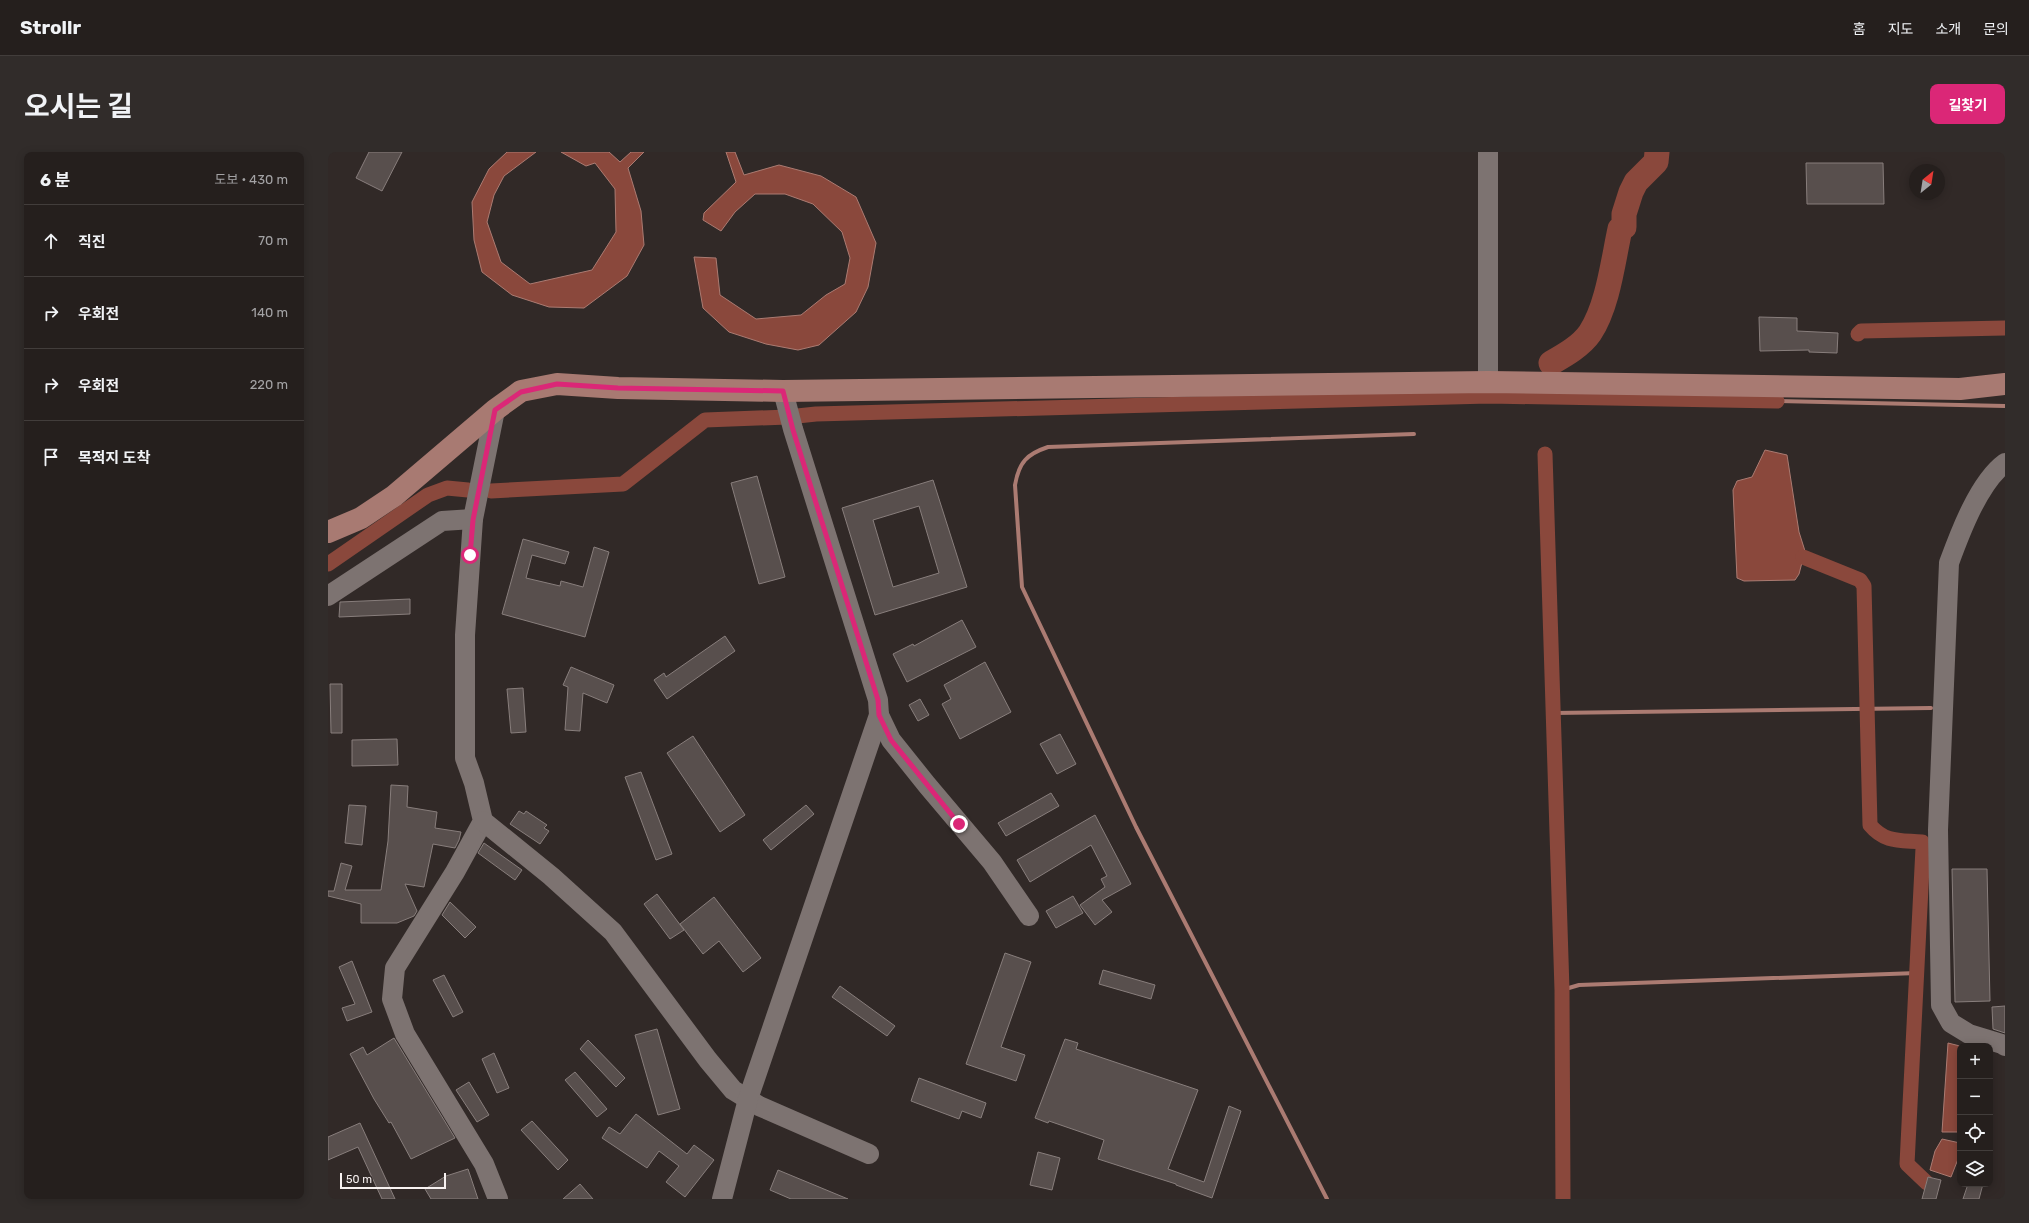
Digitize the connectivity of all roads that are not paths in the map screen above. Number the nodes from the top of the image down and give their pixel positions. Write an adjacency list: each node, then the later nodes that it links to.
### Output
1 (1488, 152): 2 (street)
2 (1488, 382): 3 (main road); 4 (main road)
3 (2005, 384)
4 (783, 391): 5 (main road); 10 (street)
5 (495, 410): 7 (street); 8 (main road)
6 (2005, 463): 13 (street)
7 (473, 520): 9 (street); 11 (street)
8 (328, 532)
9 (328, 596)
10 (879, 715): 12 (street); 14 (street)
11 (483, 821): 14 (street); 16 (street)
12 (1029, 916)
13 (2005, 1046)
14 (748, 1099): 15 (street); 17 (street)
15 (869, 1154)
16 (498, 1199)
17 (722, 1199)

